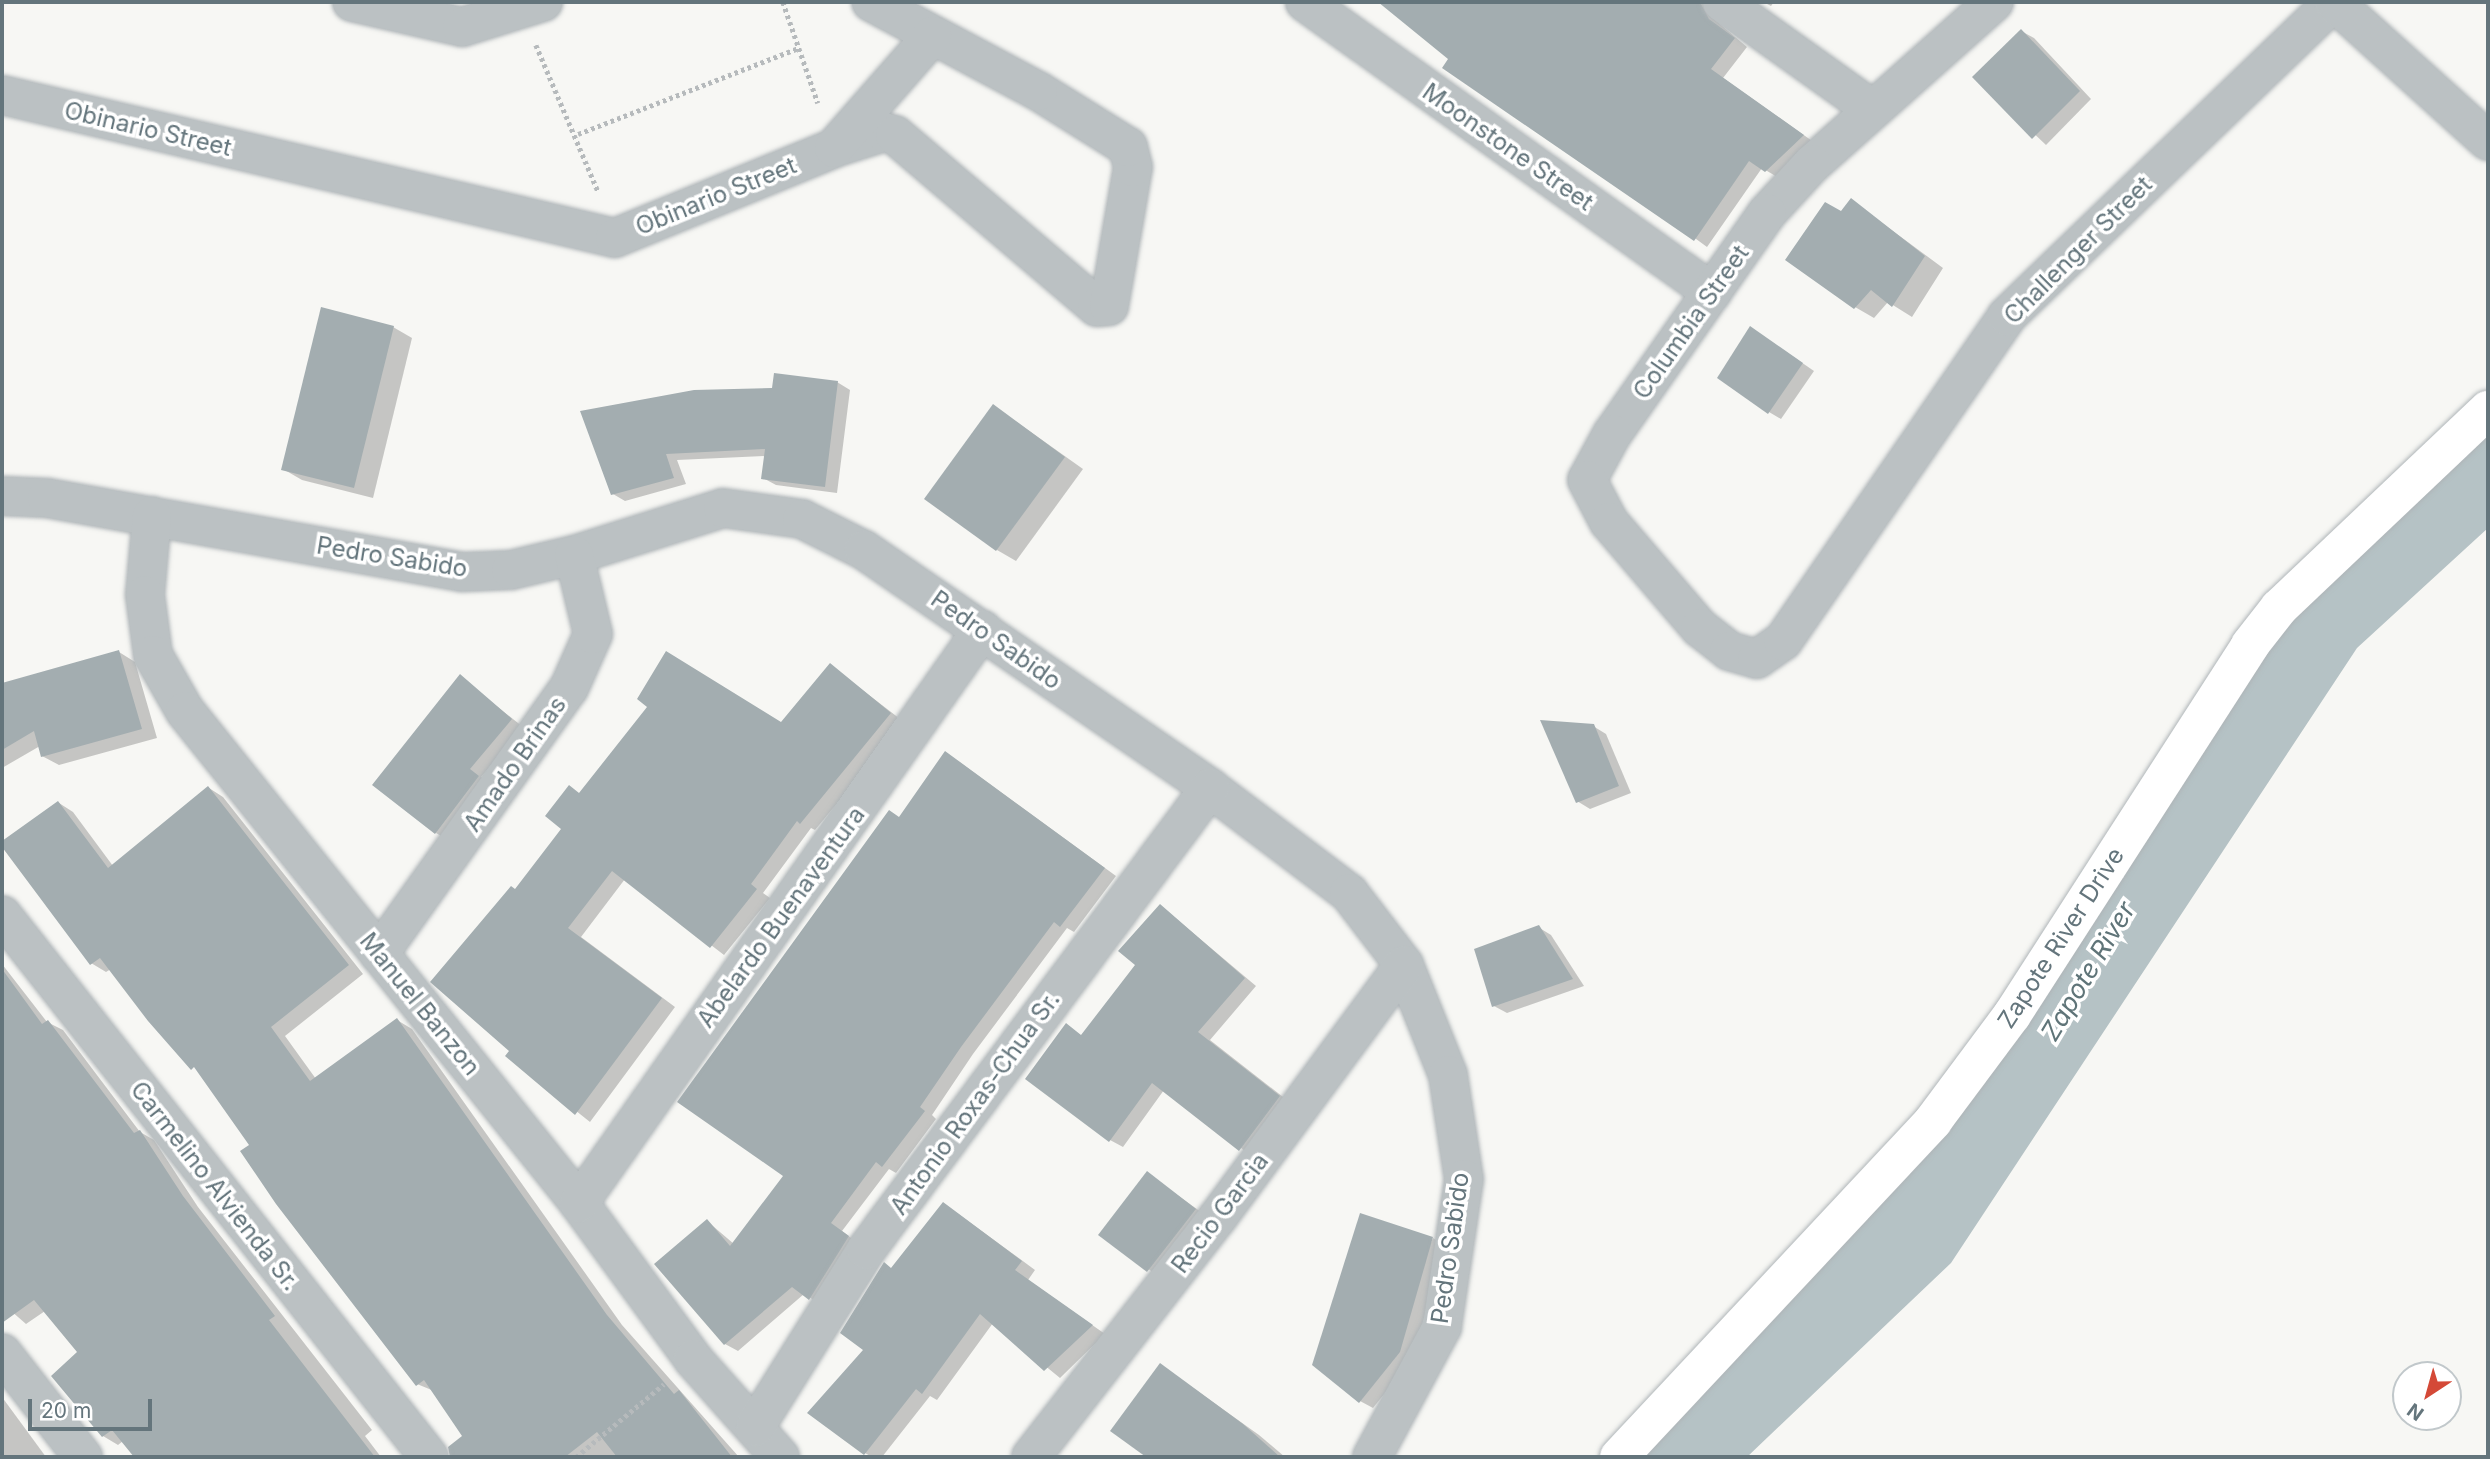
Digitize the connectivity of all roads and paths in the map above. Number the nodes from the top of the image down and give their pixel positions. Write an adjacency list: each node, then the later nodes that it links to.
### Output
1 (352, 2): 8 (street)
2 (783, 2): 10 (path)
3 (871, 2): 9 (street)
4 (1305, 2): 17 (street, Moonstone Street)
5 (1722, 2): 12 (street)
6 (1994, 2): 12 (street, Columbia Street)
7 (2333, 2): 14 (street); 23 (street, Challenger Street)
8 (531, 6): 13 (path)
9 (933, 36): 15 (street); 15 (street, Obinario Street)
10 (799, 48): 13 (path); 15 (path)
11 (2, 95): 16 (street, Obinario Street)
12 (1872, 109): 17 (street, Columbia Street)
13 (578, 134): 16 (path)
14 (2488, 141)
15 (834, 148): 16 (street, Obinario Street)
16 (615, 238)
17 (1712, 292): 23 (street, Columbia Street)
18 (2488, 410): 38 (main road, Zapote River Drive)
19 (2, 496): 20 (street, Pedro Sabido)
20 (152, 516): 21 (street, Pedro Sabido); 26 (street, Manuel Banzon)
21 (574, 555): 22 (street, Pedro Sabido); 26 (street, Amado Brinas)
22 (982, 630): 24 (street, Pedro Sabido); 28 (street, Abelardo Buenaventura)
23 (1757, 659)
24 (1210, 788): 27 (street, Pedro Sabido); 31 (street, Antonio Roxas-Chua Sr.)
25 (2, 915): 33 (street, Carmelino Alvienda Sr.)
26 (379, 954): 28 (street, Manuel Banzon)
27 (1404, 965): 36 (street, Recio Garcia); 37 (street, Pedro Sabido)
28 (579, 1203): 30 (street, Manuel Banzon)
29 (2, 1353): 32 (street)
30 (693, 1359): 31 (street, Manuel Banzon); 34 (path)
31 (755, 1427): 35 (street, Manuel Banzon)
32 (83, 1457)
33 (429, 1457)
34 (576, 1457)
35 (780, 1457)
36 (1031, 1457)
37 (1372, 1457)
38 (1619, 1457)

